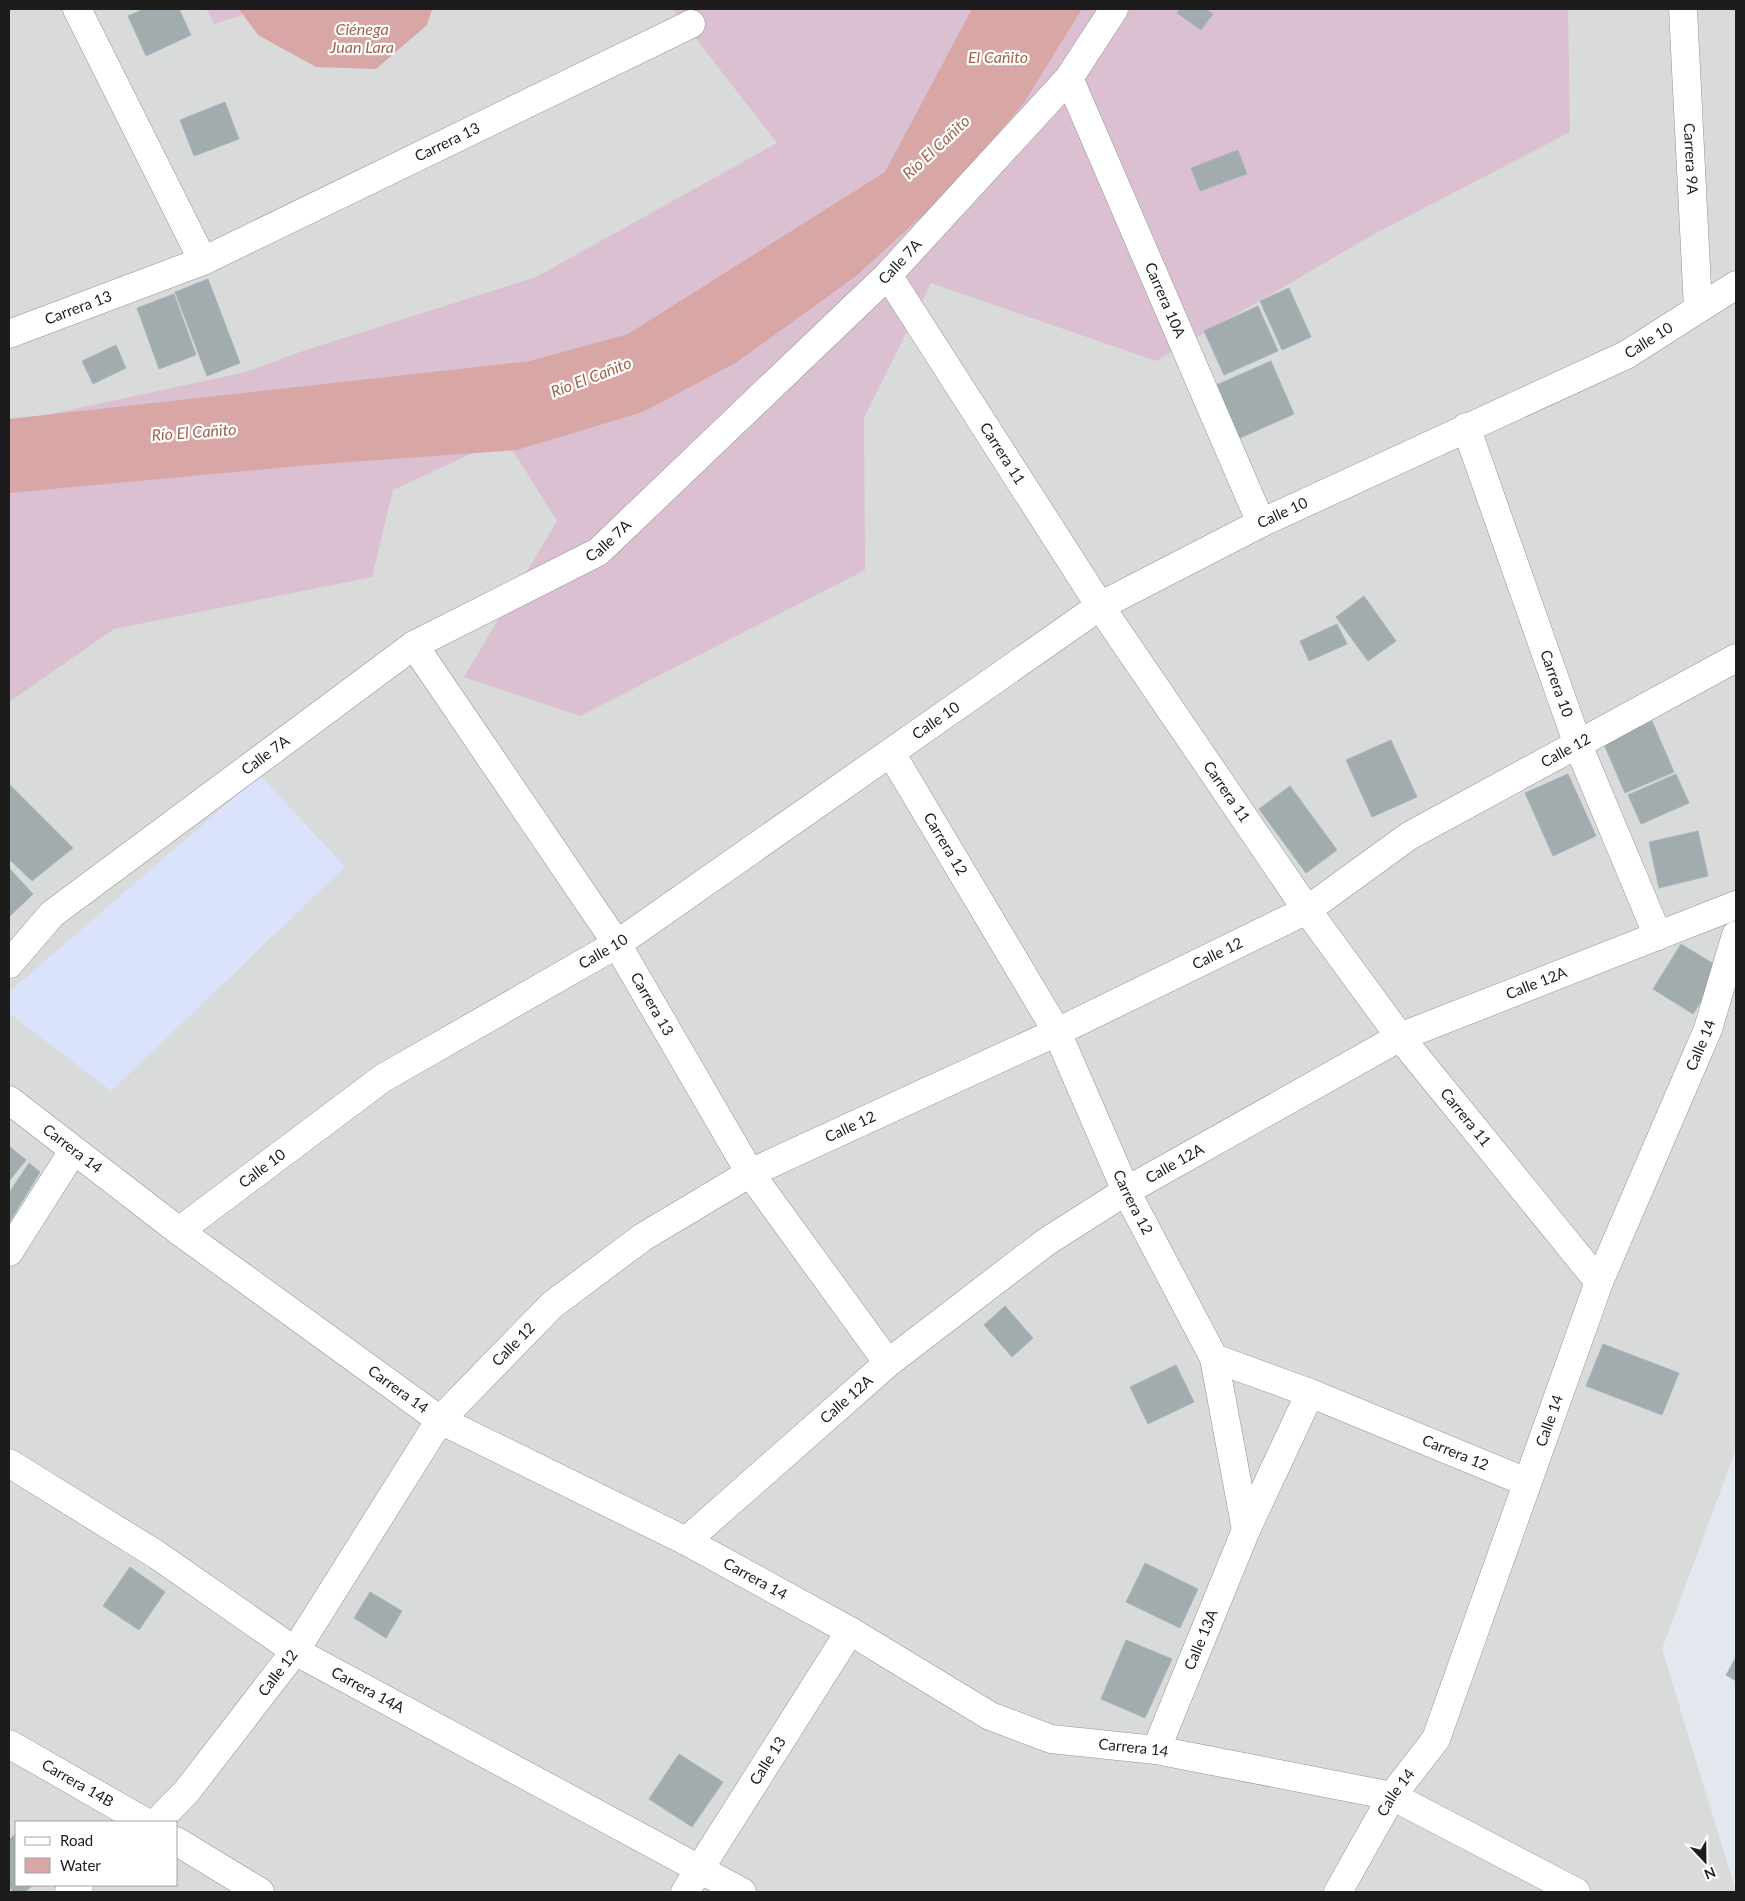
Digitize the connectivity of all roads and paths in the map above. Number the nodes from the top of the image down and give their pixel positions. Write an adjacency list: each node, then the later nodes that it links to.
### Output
1 (77, 9): 6 (street)
2 (1114, 9): 5 (street, Calle 7A)
3 (1684, 9): 9 (street, Carrera 9A)
4 (691, 24): 6 (street, Carrera 13)
5 (1069, 78): 7 (street, Calle 7A); 12 (street, Carrera 10A)
6 (203, 260): 10 (street, Carrera 13)
7 (888, 275): 13 (street, Carrera 11); 14 (street, Calle 7A)
8 (1736, 285): 9 (street, Calle 10)
9 (1698, 308): 11 (street, Calle 10)
10 (9, 334)
11 (1466, 427): 12 (street, Calle 10); 16 (street, Carrera 10)
12 (1262, 523): 13 (street, Calle 10)
13 (1100, 606): 17 (street, Calle 10); 19 (street, Carrera 11)
14 (414, 645): 22 (street, Carrera 13); 23 (street, Calle 7A)
15 (1736, 658): 16 (street, Calle 12)
16 (1578, 745): 19 (street, Calle 12); 21 (street, Carrera 10)
17 (891, 753): 22 (street, Calle 10); 24 (street, Carrera 12)
18 (1736, 905): 21 (street, Calle 12A)
19 (1306, 910): 24 (street, Calle 12); 25 (street, Carrera 11)
20 (1736, 935): 32 (street, Calle 14)
21 (1658, 936): 25 (street, Calle 12A)
22 (617, 944): 28 (street, Carrera 13); 30 (street, Calle 10)
23 (9, 964)
24 (1057, 1032): 28 (street, Calle 12); 29 (street, Carrera 12)
25 (1400, 1037): 29 (street, Calle 12A); 32 (street, Carrera 11)
26 (9, 1100): 27 (street, Carrera 14)
27 (73, 1151): 30 (street, Carrera 14); 31 (street)
28 (750, 1173): 34 (street, Carrera 13); 36 (street, Calle 12)
29 (1126, 1191): 33 (street, Carrera 12); 34 (street, Calle 12A)
30 (179, 1231): 36 (street, Carrera 14)
31 (9, 1252)
32 (1598, 1282): 38 (street, Calle 14)
33 (1214, 1358): 35 (street, Carrera 12); 39 (street)
34 (888, 1363): 40 (street, Calle 12A)
35 (1310, 1393): 38 (street, Carrera 12); 39 (street, Calle 13A)
36 (440, 1420): 40 (street, Carrera 14); 42 (street, Calle 12)
37 (9, 1463): 42 (street, Carrera 14A)
38 (1526, 1482): 45 (street, Calle 14)
39 (1246, 1530): 44 (street, Calle 13A)
40 (686, 1541): 41 (street, Carrera 14)
41 (850, 1631): 44 (street, Carrera 14); 49 (street, Calle 13)
42 (295, 1651): 47 (street, Calle 12); 49 (street, Carrera 14A)
43 (9, 1744): 46 (street, Carrera 14B)
44 (1156, 1750): 45 (street, Carrera 14)
45 (1392, 1796): 53 (street, Calle 14); 54 (street, Carrera 14)
46 (143, 1821)
47 (158, 1821)
48 (178, 1842): 50 (street)
49 (700, 1868): 51 (street, Calle 13); 52 (street, Carrera 14A)
50 (260, 1892)
51 (685, 1892)
52 (742, 1892)
53 (1338, 1892)
54 (1576, 1892)

